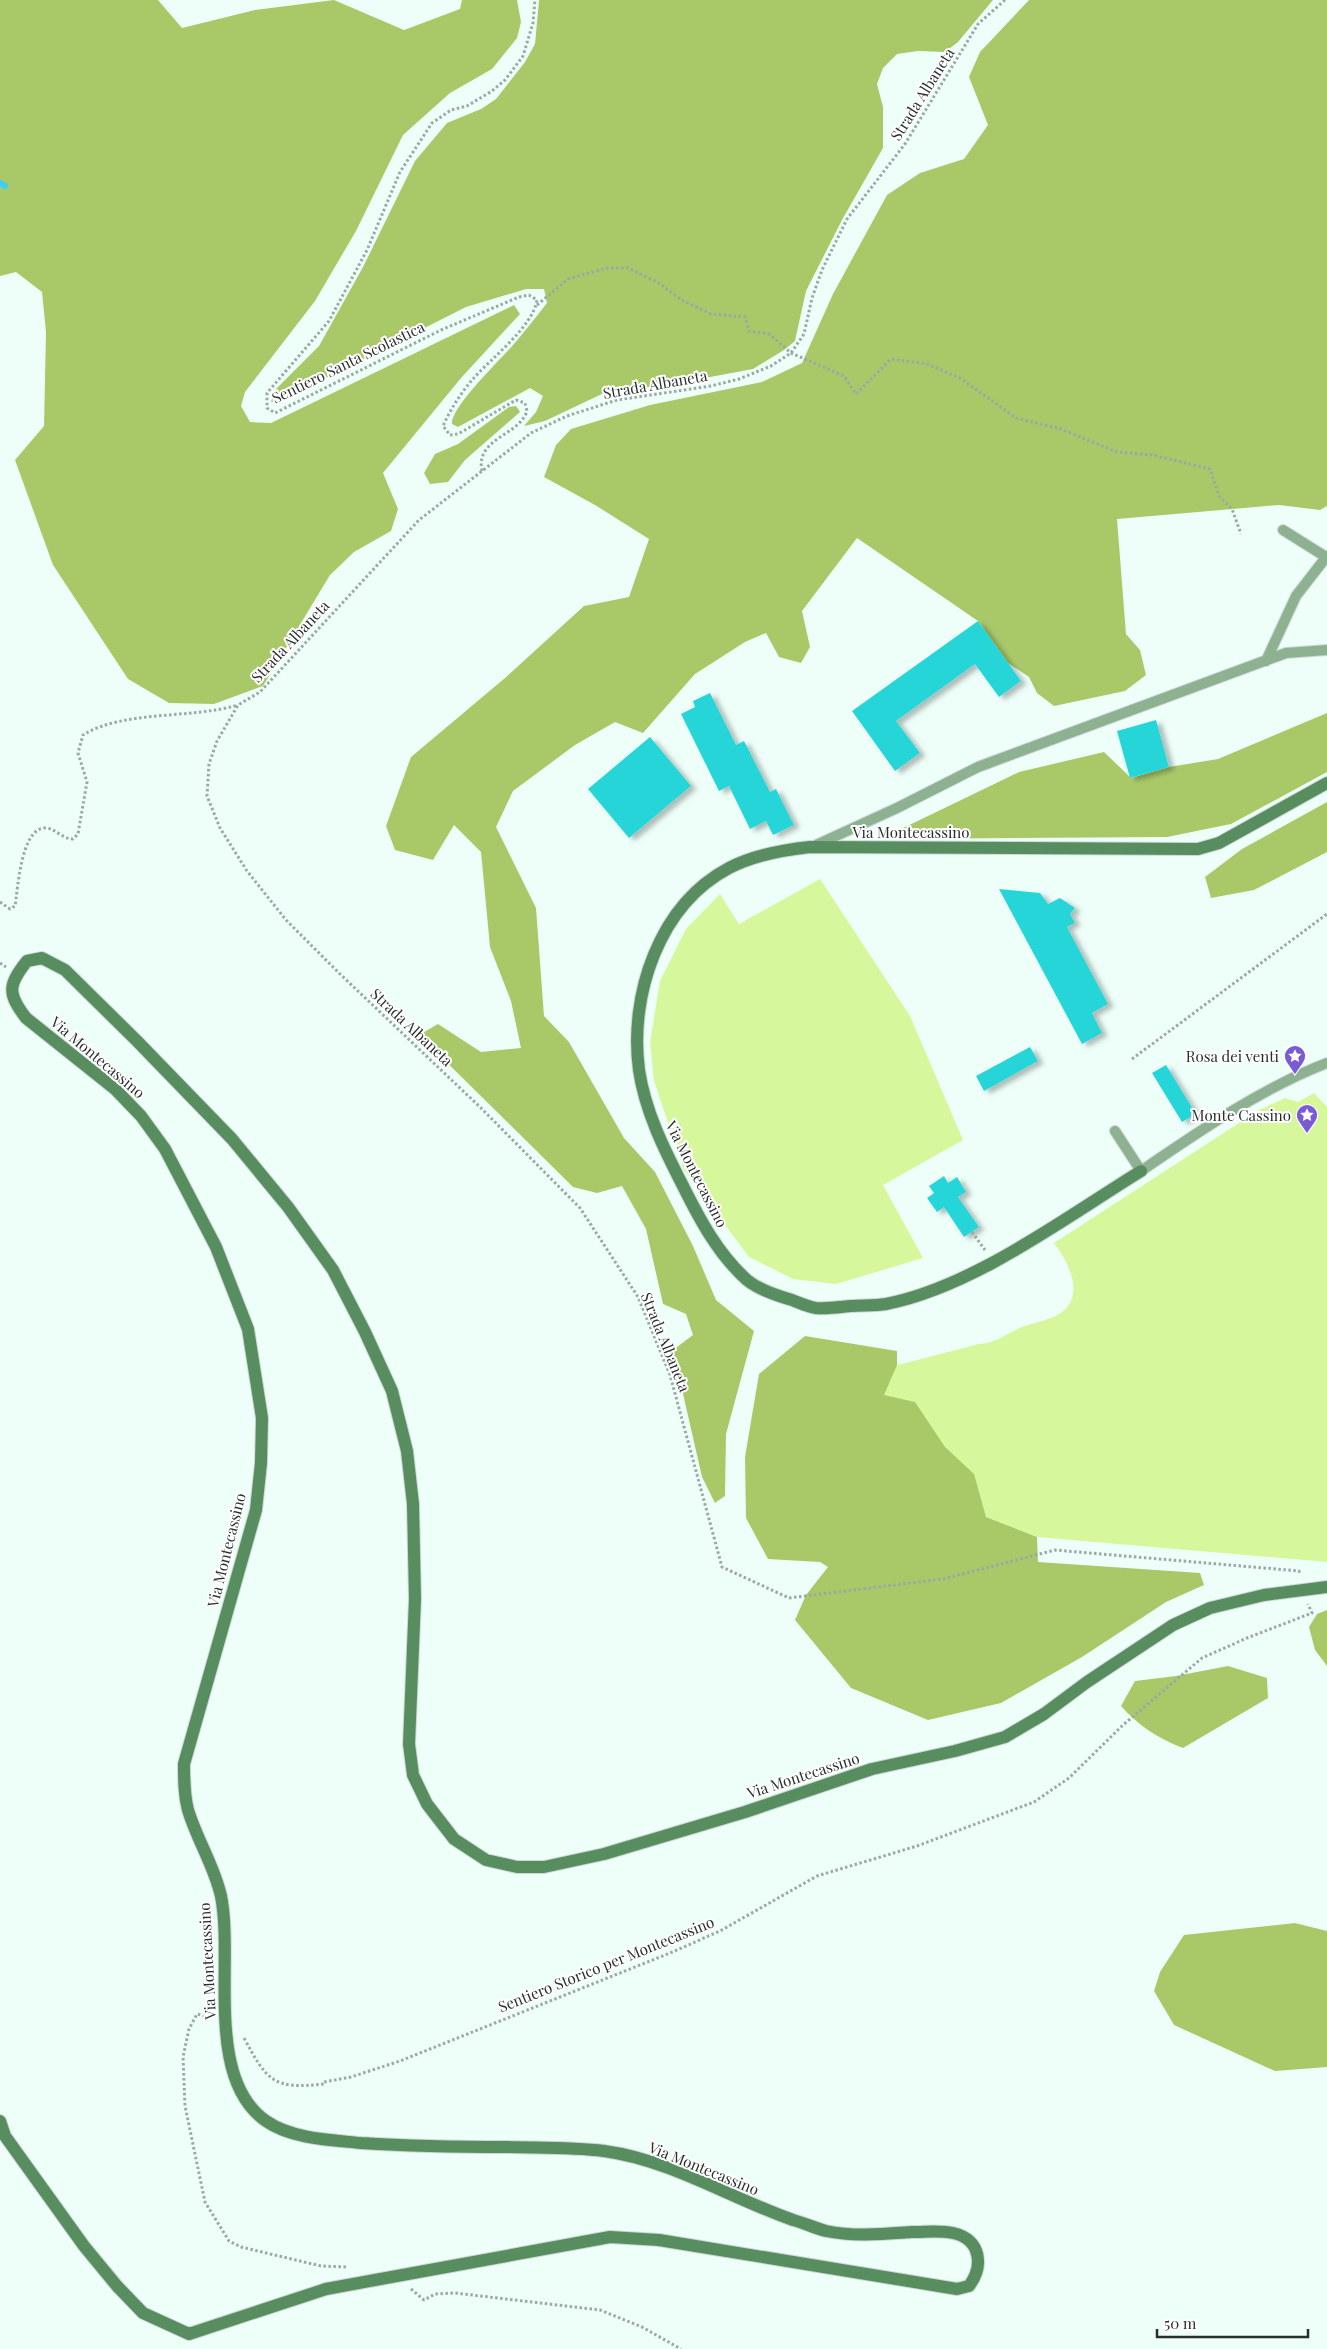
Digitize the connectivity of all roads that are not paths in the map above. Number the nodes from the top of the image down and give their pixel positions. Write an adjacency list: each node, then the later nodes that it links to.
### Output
1 (1283, 530): 2 (lane)
2 (1327, 557): 4 (lane)
3 (1327, 650): 4 (lane)
4 (1266, 661): 6 (lane)
5 (1327, 783): 6 (street, Via Montecassino)
6 (810, 847): 9 (street, Via Montecassino)
7 (1327, 1063): 9 (lane)
8 (1115, 1131): 9 (lane)
9 (1141, 1171)
10 (1327, 1587): 11 (street, Via Montecassino)
11 (0, 2121)

